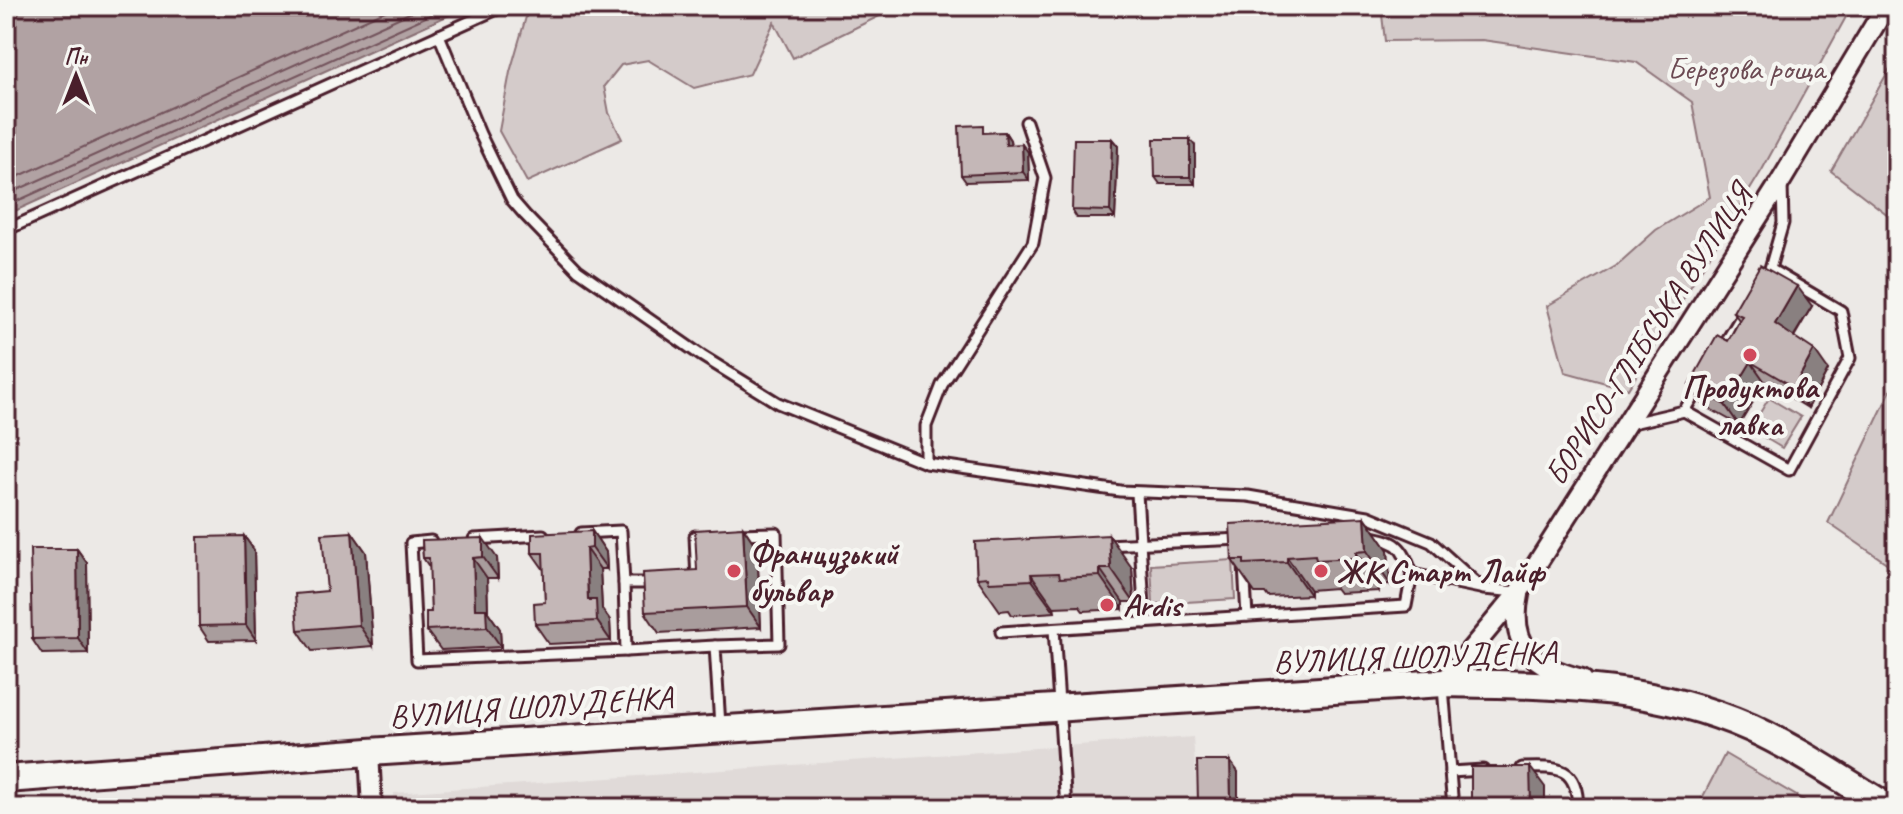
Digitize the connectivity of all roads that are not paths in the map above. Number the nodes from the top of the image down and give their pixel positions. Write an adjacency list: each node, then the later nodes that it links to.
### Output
1 (504, 6): 3 (lane)
2 (1886, 6): 5 (street, БОРИСО-ГЛІБСЬКА ВУЛИЦЯ)
3 (439, 35): 6 (lane); 14 (lane)
4 (1026, 122): 14 (lane)
5 (1781, 181): 7 (lane); 13 (street, БОРИСО-ГЛІБСЬКА ВУЛИЦЯ)
6 (6, 230)
7 (1770, 269): 8 (lane); 12 (lane)
8 (1762, 282)
9 (1747, 308): 10 (lane)
10 (1715, 359)
11 (1708, 372): 12 (lane)
12 (1684, 411): 13 (lane)
13 (1624, 425): 32 (street, БОРИСО-ГЛІБСЬКА ВУЛИЦЯ)
14 (926, 463): 15 (lane)
15 (1137, 493): 25 (lane); 31 (lane)
16 (576, 533): 30 (lane)
17 (561, 534): 23 (lane)
18 (1355, 534): 27 (lane)
19 (709, 535): 29 (lane)
20 (722, 535): 37 (lane)
21 (1256, 538): 22 (lane)
22 (1242, 539): 25 (lane); 33 (lane)
23 (456, 540)
24 (441, 541): 38 (lane)
25 (1140, 544): 26 (lane); 34 (lane)
26 (1094, 546)
27 (1412, 574): 31 (lane); 33 (lane)
28 (668, 582): 30 (lane)
29 (682, 582)
30 (624, 583): 38 (lane)
31 (1483, 589): 32 (lane)
32 (1519, 592): 39 (street, БОРИСО-ГЛІБСЬКА ВУЛИЦЯ); 40 (street)
33 (1247, 616): 34 (lane)
34 (1145, 623): 35 (lane)
35 (1054, 629): 36 (lane); 41 (lane)
36 (1001, 632)
37 (715, 646): 38 (lane); 42 (lane)
38 (626, 651)
39 (1443, 683): 40 (main road, ВУЛИЦЯ ШОЛУДЕНКА); 41 (main road, ВУЛИЦЯ ШОЛУДЕНКА); 46 (lane)
40 (1628, 691): 52 (main road, ВУЛИЦЯ ШОЛУДЕНКА)
41 (1060, 710): 42 (main road, ВУЛИЦЯ ШОЛУДЕНКА); 49 (lane)
42 (720, 729): 43 (main road, ВУЛИЦЯ ШОЛУДЕНКА)
43 (369, 752): 47 (main road, ВУЛИЦЯ ШОЛУДЕНКА); 48 (street)
44 (1511, 769): 51 (lane)
45 (1496, 770): 46 (lane)
46 (1450, 772): 50 (lane)
47 (6, 779)
48 (372, 808)
49 (1066, 808)
50 (1453, 808)
51 (1578, 808)
52 (1889, 808)

